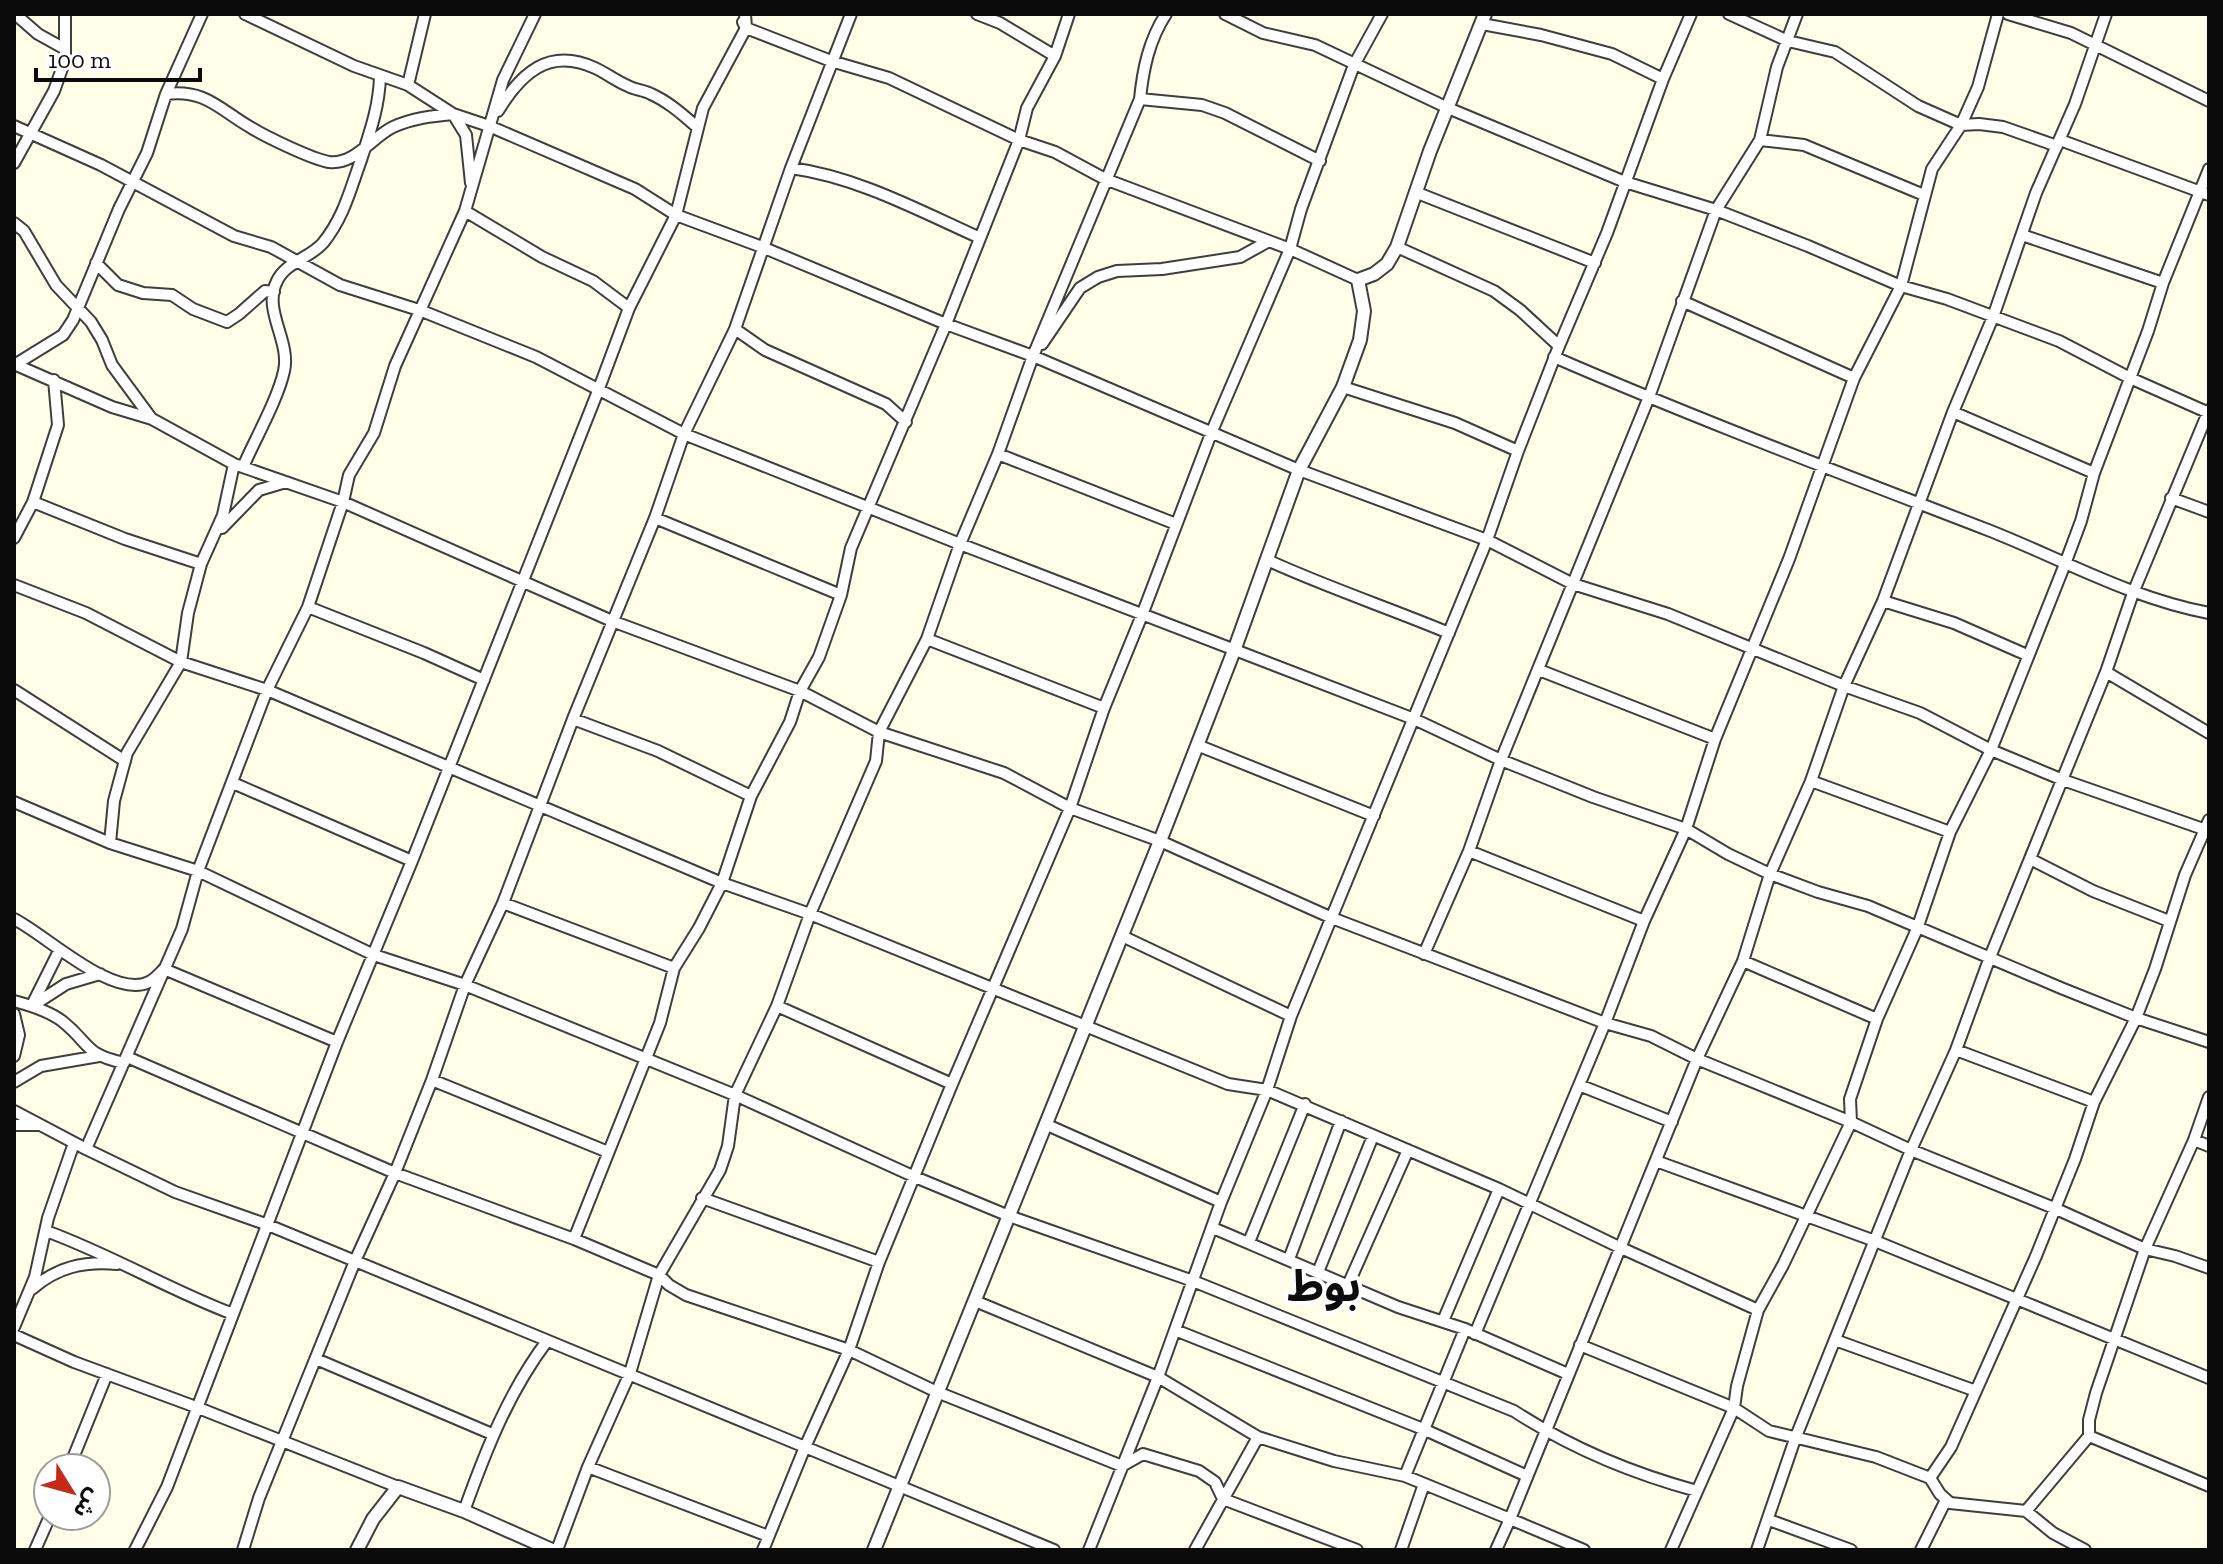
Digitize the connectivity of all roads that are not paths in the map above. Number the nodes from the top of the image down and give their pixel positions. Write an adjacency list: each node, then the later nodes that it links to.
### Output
1 (15, 14): 25 (street)
2 (202, 14): 32 (street)
3 (245, 14): 29 (street)
4 (425, 14): 31 (street)
5 (535, 14): 39 (street)
6 (738, 14): 22 (street)
7 (745, 14): 22 (street)
8 (851, 14): 27 (street)
9 (977, 14): 26 (street)
10 (1069, 14): 26 (street)
11 (1166, 14): 33 (street)
12 (1225, 14): 28 (street)
13 (1382, 14): 28 (street)
14 (1691, 14): 30 (street)
15 (1729, 14): 23 (street)
16 (1797, 14): 23 (street)
17 (1998, 14): 37 (street)
18 (2008, 14): 24 (street)
19 (2106, 14): 24 (street)
20 (66, 16): 25 (street)
21 (1484, 19): 30 (street); 35 (street)
22 (746, 28): 27 (street); 40 (street)
23 (1788, 41): 37 (street); 43 (street)
24 (2093, 46): 34 (street); 44 (street)
25 (65, 49): 41 (street)
26 (1055, 56): 42 (street)
27 (831, 61): 42 (street); 48 (street)
28 (1354, 65): 35 (street); 46 (street)
29 (380, 77): 31 (street); 45 (street)
30 (1663, 79): 52 (street)
31 (408, 85): 36 (street)
32 (166, 94): 45 (street); 51 (street)
33 (1140, 99): 46 (street); 50 (street)
34 (2209, 101)
35 (1448, 108): 52 (street); 54 (street)
36 (453, 114): 39 (street); 45 (street); 53 (street)
37 (1961, 125): 44 (street); 56 (street)
38 (14, 126): 41 (street)
39 (489, 126): 40 (street); 53 (street); 59 (street)
40 (697, 127): 59 (street)
41 (29, 132): 47 (street); 51 (street)
42 (1019, 140): 50 (street); 62 (street)
43 (1760, 140): 56 (street); 57 (street)
44 (2059, 143): 55 (street); 61 (street)
45 (367, 145): 67 (street)
46 (1320, 161): 66 (street)
47 (14, 163)
48 (791, 168): 62 (street); 64 (street)
49 (2209, 169): 55 (street)
50 (1105, 179): 63 (street); 82 (street)
51 (131, 181): 67 (street); 68 (street)
52 (1625, 182): 57 (street); 69 (street)
53 (471, 191): 58 (street)
54 (1415, 192): 65 (street); 69 (street)
55 (2205, 194): 71 (street)
56 (1924, 195): 72 (street)
57 (1716, 210): 72 (street); 74 (street)
58 (465, 211): 76 (street); 77 (street)
59 (676, 215): 64 (street); 76 (street)
60 (14, 223): 75 (street)
61 (2022, 235): 71 (street); 78 (street)
62 (978, 237): 79 (street)
63 (1269, 241): 66 (street); 82 (street)
64 (762, 247): 79 (street); 80 (street)
65 (1397, 247): 70 (street); 81 (street)
66 (1290, 249): 70 (street); 94 (street)
67 (295, 261): 73 (street); 77 (street)
68 (96, 263): 73 (street); 75 (street)
69 (1595, 263): 81 (street)
70 (1358, 280): 87 (street)
71 (2163, 283): 85 (street)
72 (1901, 286): 78 (street); 84 (street)
73 (274, 292): 98 (street)
74 (1682, 301): 84 (street); 89 (street)
75 (79, 308): 83 (street); 92 (street)
76 (629, 308): 88 (street)
77 (422, 311): 88 (street); 105 (street)
78 (1993, 317): 85 (street); 90 (street)
79 (946, 324): 82 (street); 93 (street)
80 (735, 329): 93 (street); 95 (street)
81 (1556, 352): 89 (street); 96 (street)
82 (1033, 356): 94 (street); 97 (street)
83 (15, 364): 86 (street)
84 (1854, 378): 99 (street)
85 (2130, 378): 91 (street); 101 (street)
86 (54, 380): 92 (street); 104 (street)
87 (1343, 387): 96 (street); 100 (street)
88 (598, 391): 95 (street); 118 (street)
89 (1649, 397): 99 (street); 119 (street)
90 (1953, 412): 101 (street); 106 (street)
91 (2208, 412): 103 (street)
92 (152, 419): 98 (street)
93 (906, 422): 107 (street)
94 (1212, 431): 100 (street); 110 (street)
95 (684, 434): 107 (street); 109 (street)
96 (1518, 451): 112 (street)
97 (998, 454): 110 (street); 114 (street)
98 (238, 465): 102 (street); 113 (street)
99 (1822, 467): 106 (street); 131 (street)
100 (1299, 470): 112 (street); 115 (street)
101 (2094, 473): 117 (street)
102 (286, 482): 105 (street); 113 (street)
103 (2171, 498): 108 (street); 121 (street)
104 (33, 502): 111 (street); 116 (street)
105 (343, 502): 118 (street); 124 (street)
106 (1917, 504): 117 (street); 123 (street)
107 (867, 508): 114 (street); 122 (street)
108 (2209, 512)
109 (655, 518): 122 (street); 127 (street)
110 (1176, 524): 126 (street)
111 (14, 538)
112 (1487, 540): 119 (street); 128 (street)
113 (212, 541): 116 (street)
114 (960, 544): 126 (street); 129 (street)
115 (1267, 560): 128 (street); 130 (street)
116 (201, 564): 133 (street)
117 (2065, 564): 121 (street); 132 (street)
118 (524, 580): 127 (street); 136 (street)
119 (1573, 584): 131 (street); 134 (street)
120 (14, 585): 133 (street)
121 (2133, 593): 125 (street); 135 (street)
122 (841, 595): 140 (street)
123 (1883, 601): 132 (street); 137 (street)
124 (308, 607): 136 (street); 139 (street)
125 (2209, 613)
126 (1142, 615): 130 (street); 141 (street)
127 (612, 621): 140 (street); 142 (street)
128 (1449, 633): 143 (street)
129 (927, 639): 141 (street); 144 (street)
130 (1235, 648): 143 (street); 147 (street)
131 (1753, 648): 137 (street); 146 (street)
132 (2027, 655): 148 (street)
133 (181, 662): 139 (street); 150 (street)
134 (1539, 670): 146 (street); 149 (street)
135 (2106, 672): 145 (street); 152 (street)
136 (484, 680): 151 (street)
137 (1844, 686): 148 (street); 153 (street)
138 (14, 690): 150 (street)
139 (267, 690): 151 (street); 154 (street)
140 (800, 691): 144 (street); 155 (street)
141 (1104, 708): 158 (street)
142 (573, 719): 155 (street); 157 (street)
143 (1414, 719): 149 (street); 159 (street)
144 (879, 732): 158 (street); 172 (street)
145 (2209, 733)
146 (1715, 739): 161 (street)
147 (1197, 745): 159 (street); 163 (street)
148 (1991, 750): 152 (street); 162 (street)
149 (1501, 760): 161 (street); 165 (street)
150 (125, 761): 164 (street)
151 (447, 768): 157 (street); 167 (street)
152 (2063, 780): 160 (street); 166 (street)
153 (1811, 781): 162 (street); 169 (street)
154 (233, 783): 167 (street); 168 (street)
155 (751, 796): 170 (street)
156 (14, 802): 164 (street)
157 (540, 808): 170 (street); 171 (street)
158 (1070, 808): 163 (street); 188 (street)
159 (1374, 816): 173 (street)
160 (2208, 827): 176 (street)
161 (1686, 829): 169 (street); 175 (street)
162 (1950, 832): 177 (street)
163 (1160, 841): 173 (street); 178 (street)
164 (110, 843): 168 (street)
165 (1469, 851): 175 (street); 180 (street)
166 (2030, 859): 176 (street); 182 (street)
167 (412, 861): 181 (street)
168 (198, 871): 181 (street); 185 (street)
169 (1770, 874): 177 (street); 183 (street)
170 (722, 883): 172 (street); 184 (street)
171 (503, 903): 184 (street); 187 (street)
172 (810, 914): 188 (street); 191 (street)
173 (1332, 918): 180 (street); 193 (street)
174 (14, 919): 179 (street)
175 (1644, 921): 196 (street)
176 (2169, 921): 194 (street)
177 (1917, 929): 182 (street); 195 (street)
178 (1122, 936): 193 (street); 197 (street)
179 (59, 951): 186 (street); 190 (street)
180 (1424, 954): 196 (street)
181 (374, 955): 187 (street); 198 (street)
182 (1990, 957): 194 (street); 200 (street)
183 (1743, 961): 195 (street); 203 (street)
184 (674, 968): 205 (street)
185 (164, 969): 186 (street); 198 (street); 204 (street)
186 (100, 974): 190 (street)
187 (465, 985): 205 (street); 206 (street)
188 (992, 990): 197 (street); 208 (street)
189 (14, 1001): 190 (street)
190 (32, 1006): 202 (street)
191 (777, 1006): 208 (street); 211 (street)
192 (14, 1014): 201 (street)
193 (1291, 1016): 210 (street)
194 (2136, 1018): 199 (street); 213 (street)
195 (1877, 1019): 218 (street)
196 (1605, 1023): 203 (street); 209 (street)
197 (1084, 1027): 210 (street); 219 (street)
198 (337, 1042): 222 (street)
199 (2209, 1042)
200 (1956, 1050): 213 (street); 229 (street)
201 (14, 1056)
202 (99, 1056): 204 (street); 207 (street)
203 (1697, 1059): 217 (street); 218 (street)
204 (126, 1060): 222 (street); 227 (street)
205 (645, 1060): 211 (street); 230 (street)
206 (432, 1080): 230 (street); 232 (street)
207 (14, 1082)
208 (952, 1084): 233 (street)
209 (1579, 1085): 217 (street); 237 (street)
210 (1267, 1090): 214 (street); 236 (street)
211 (735, 1095): 233 (street); 235 (street)
212 (2209, 1097): 224 (street)
213 (2094, 1102): 238 (street)
214 (1305, 1104): 216 (street); 246 (street)
215 (14, 1111): 221 (street)
216 (1341, 1121): 223 (street); 249 (street)
217 (1672, 1122): 231 (street)
218 (1851, 1122): 229 (street); 240 (street)
219 (1045, 1124): 236 (street); 239 (street)
220 (14, 1125): 221 (street)
221 (42, 1125): 225 (street)
222 (301, 1134): 232 (street); 241 (street)
223 (1373, 1136): 228 (street); 254 (street)
224 (2194, 1140): 226 (street); 248 (street)
225 (74, 1143): 227 (street); 243 (street)
226 (2209, 1146)
227 (86, 1149): 241 (street)
228 (1408, 1150): 234 (street); 257 (street)
229 (1911, 1150): 238 (street); 245 (street)
230 (608, 1152): 244 (street)
231 (1656, 1161): 240 (street); 247 (street)
232 (395, 1173): 244 (street); 250 (street)
233 (915, 1177): 239 (street); 251 (street)
234 (1499, 1189): 237 (street); 263 (street)
235 (702, 1198): 251 (street); 255 (street)
236 (1221, 1202): 242 (street)
237 (1530, 1203): 247 (street); 266 (street)
238 (2054, 1208): 248 (street); 260 (street)
239 (1009, 1216): 256 (street); 259 (street)
240 (1805, 1217): 245 (street); 261 (street)
241 (268, 1225): 250 (street); 262 (street)
242 (1213, 1228): 246 (street); 256 (street)
243 (46, 1231): 252 (street); 258 (street)
244 (574, 1239): 255 (street)
245 (1875, 1241): 260 (street); 268 (street)
246 (1249, 1242): 249 (street)
247 (1619, 1247): 261 (street); 271 (street)
248 (2145, 1249): 253 (street); 270 (street)
249 (1289, 1259): 254 (street)
250 (355, 1261): 269 (street); 273 (street)
251 (879, 1262): 272 (street)
252 (124, 1264): 258 (street); 262 (street)
253 (2209, 1268)
254 (1318, 1272): 257 (street)
255 (659, 1275): 272 (street); 274 (street)
256 (1193, 1281): 265 (street); 279 (street)
257 (1348, 1285): 263 (street)
258 (30, 1290): 264 (street)
259 (975, 1301): 277 (street); 281 (street)
260 (2015, 1301): 270 (street); 280 (street)
261 (1758, 1310): 283 (street)
262 (233, 1314): 282 (street)
263 (1443, 1321): 266 (street)
264 (14, 1327)
265 (1175, 1330): 277 (street); 284 (street)
266 (1470, 1332): 276 (street); 279 (street)
267 (14, 1335): 275 (street)
268 (1835, 1340): 280 (street); 289 (street)
269 (547, 1341): 274 (street); 286 (street)
270 (2113, 1341): 278 (street); 287 (street)
271 (1580, 1345): 276 (street); 283 (street)
272 (849, 1350): 281 (street); 291 (street)
273 (316, 1359): 286 (street); 290 (street)
274 (630, 1373): 291 (street); 294 (street)
275 (107, 1374): 282 (street); 292 (street)
276 (1568, 1374): 285 (street)
277 (1158, 1377): 288 (street); 293 (street)
278 (2209, 1378)
279 (1444, 1382): 284 (street); 285 (street)
280 (1976, 1391): 297 (street)
281 (937, 1392): 293 (street); 299 (street)
282 (196, 1407): 290 (street); 310 (street)
283 (1734, 1408): 289 (street); 302 (street)
284 (1423, 1429): 295 (street); 296 (street)
285 (1545, 1431): 296 (street); 302 (street)
286 (492, 1434): 305 (street)
287 (2089, 1436): 300 (street); 306 (street)
288 (1258, 1437): 295 (street); 303 (street)
289 (1795, 1439): 297 (street); 308 (street)
290 (283, 1443): 301 (street); 311 (street)
291 (805, 1447): 299 (street); 309 (street)
292 (75, 1452)
293 (1122, 1466): 303 (street); 317 (street)
294 (588, 1467): 309 (street); 313 (street)
295 (1405, 1476): 298 (street)
296 (1527, 1476): 307 (street)
297 (1930, 1478): 304 (street)
298 (1424, 1484): 307 (street); 320 (street)
299 (899, 1486): 315 (street); 316 (street)
300 (2209, 1486)
301 (398, 1487): 305 (street); 312 (street)
302 (1697, 1491): 323 (street)
303 (1223, 1499): 318 (street); 319 (street)
304 (1946, 1500): 306 (street); 326 (street)
305 (464, 1511): 313 (street)
306 (2026, 1511): 327 (street)
307 (1510, 1519): 321 (street); 322 (street)
308 (1769, 1520): 324 (street); 325 (street)
309 (768, 1536): 314 (street)
310 (135, 1550)
311 (243, 1550)
312 (357, 1550)
313 (554, 1550)
314 (763, 1550)
315 (874, 1550)
316 (1054, 1550)
317 (1089, 1550)
318 (1195, 1550)
319 (1357, 1550)
320 (1401, 1550)
321 (1496, 1550)
322 (1584, 1550)
323 (1671, 1550)
324 (1757, 1550)
325 (1851, 1550)
326 (1921, 1550)
327 (2085, 1550)

